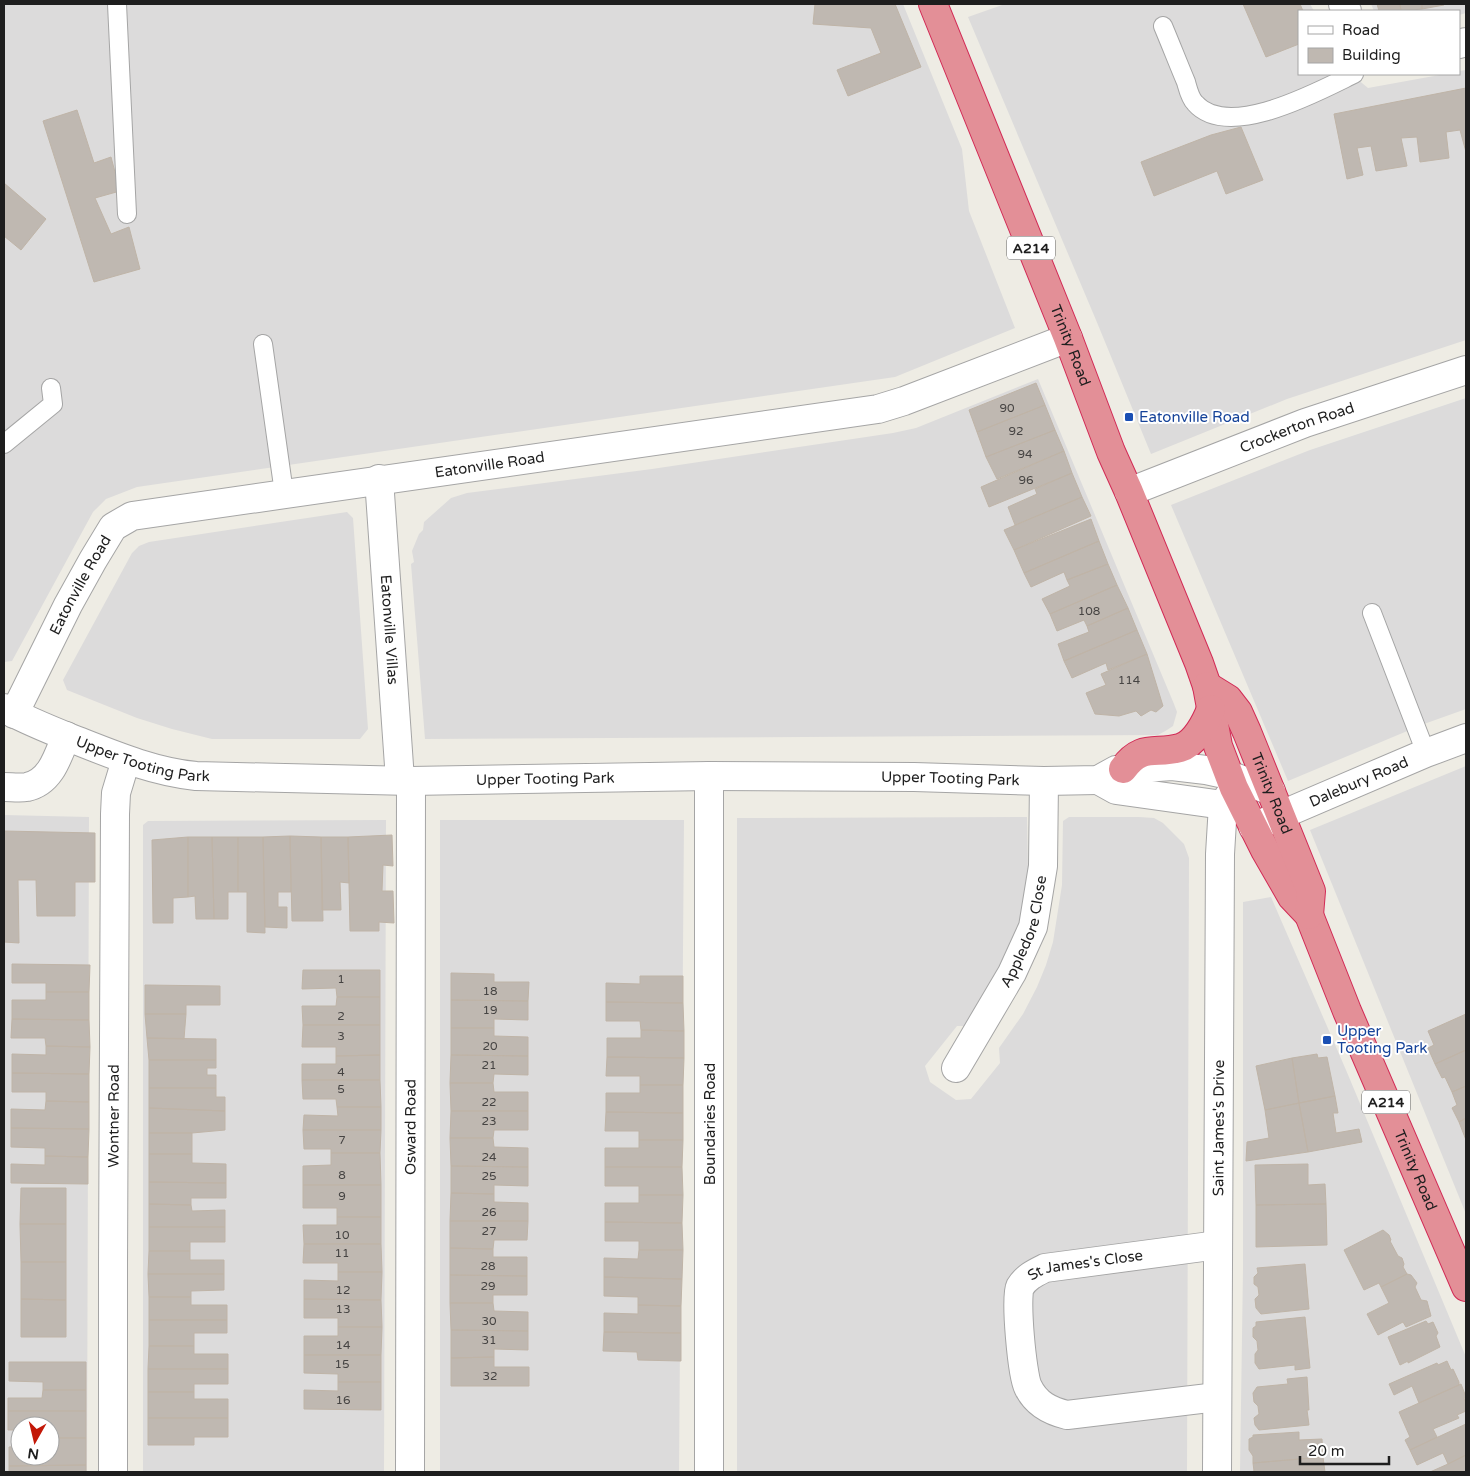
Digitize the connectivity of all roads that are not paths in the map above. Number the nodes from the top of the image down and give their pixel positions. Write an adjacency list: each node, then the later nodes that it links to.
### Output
1 (117, 4): 5 (lane)
2 (934, 4): 6 (highway, Trinity Road / A214)
3 (1164, 26): 4 (lane)
4 (1352, 75)
5 (127, 214)
6 (1068, 338): 11 (street, Eatonville Road); 12 (highway, Trinity Road / A214)
7 (263, 344): 13 (lane)
8 (1466, 370): 12 (street, Crockerton Road)
9 (51, 388): 10 (lane)
10 (4, 444)
11 (379, 479): 13 (street, Eatonville Road); 23 (street, Eatonville Villas)
12 (1129, 492): 15 (highway, Trinity Road / A214)
13 (284, 493): 16 (street, Eatonville Road)
14 (1372, 613): 19 (lane)
15 (1209, 697): 21 (highway); 27 (highway, Trinity Road / A214); 28 (highway, Trinity Road / A214)
16 (9, 711): 17 (street, Upper Tooting Park)
17 (66, 736): 20 (street, Upper Tooting Park); 26 (street)
18 (1466, 738): 19 (street, Dalebury Road)
19 (1426, 753): 28 (street, Dalebury Road)
20 (126, 760): 23 (street, Upper Tooting Park); 36 (street, Wontner Road)
21 (1123, 769): 24 (street, Upper Tooting Park); 27 (street, Upper Tooting Park)
22 (710, 776): 23 (street, Upper Tooting Park); 25 (street, Upper Tooting Park); 38 (street, Boundaries Road)
23 (405, 780): 37 (street, Osward Road)
24 (1098, 780): 25 (street, Upper Tooting Park); 27 (street, Upper Tooting Park)
25 (1044, 781): 31 (street, Appledore Close)
26 (4, 787)
27 (1229, 789): 28 (street, Upper Tooting Park); 29 (highway, Trinity Road / A214); 32 (street, Saint James's Drive)
28 (1275, 803): 29 (street, Dalebury Road); 30 (highway, Trinity Road / A214)
29 (1253, 827): 30 (highway, Trinity Road / A214)
30 (1309, 915): 33 (highway, Trinity Road / A214)
31 (956, 1068)
32 (1218, 1245): 35 (street, Saint James's Drive); 35 (street, St James's Close)
33 (1461, 1261): 34 (highway, Trinity Road / A214)
34 (1466, 1287)
35 (1217, 1397): 39 (street, Saint James's Drive)
36 (113, 1472)
37 (410, 1472)
38 (709, 1472)
39 (1216, 1472)

